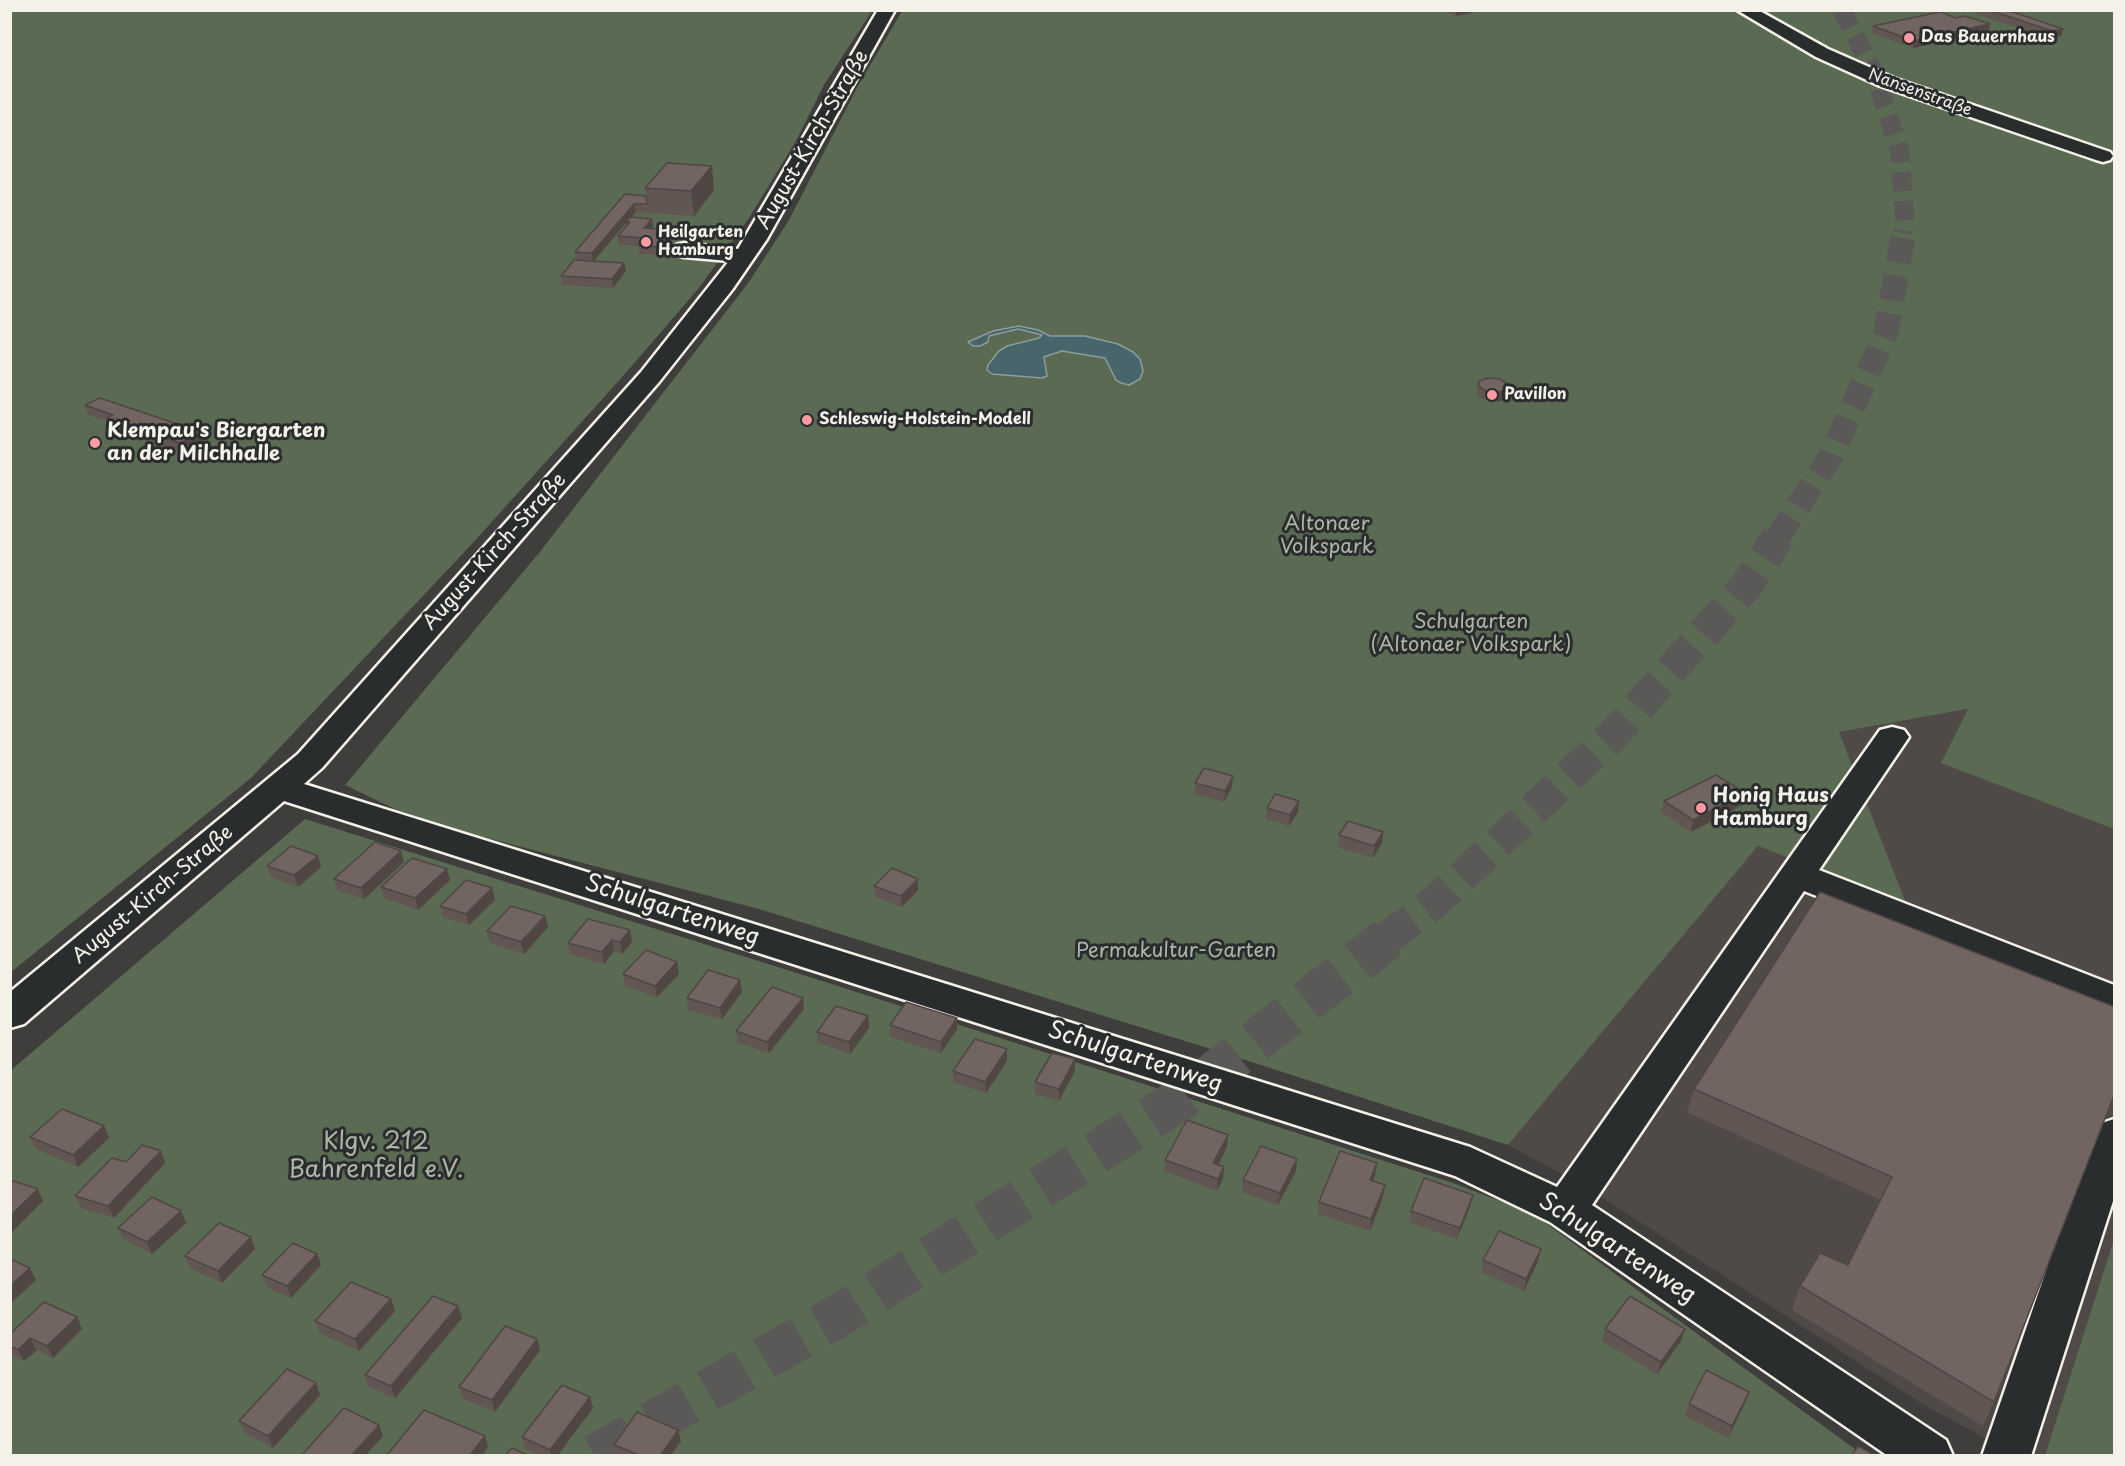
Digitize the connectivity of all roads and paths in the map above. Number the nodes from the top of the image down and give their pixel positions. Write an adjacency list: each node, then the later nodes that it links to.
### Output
1 (887, 10): 5 (street, August-Kirch-Straße)
2 (1745, 10): 3 (street, Nansenstraße)
3 (2103, 156)
4 (684, 250): 5 (street)
5 (745, 256): 7 (street, August-Kirch-Straße)
6 (1892, 737): 8 (street)
7 (281, 788): 10 (street, August-Kirch-Straße); 12 (street, Schulgartenweg)
8 (1797, 876): 9 (street); 12 (street)
9 (2115, 1000)
10 (10, 1014)
11 (2115, 1135): 14 (street)
12 (1565, 1210): 13 (street, Schulgartenweg)
13 (1929, 1455)
14 (2006, 1455)

